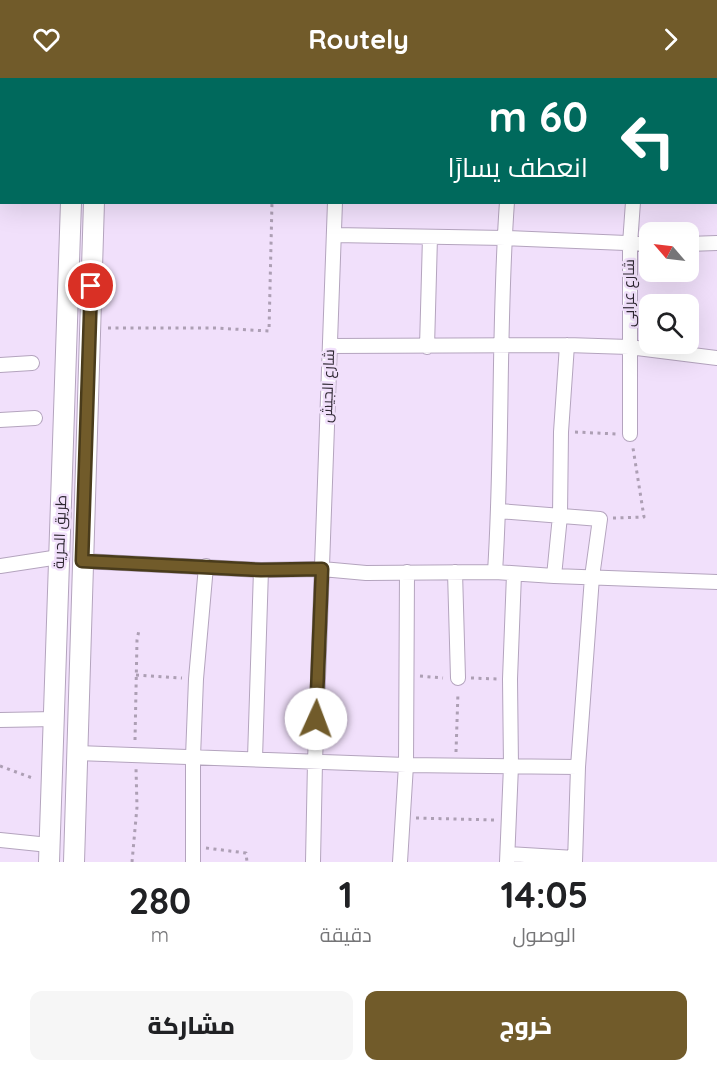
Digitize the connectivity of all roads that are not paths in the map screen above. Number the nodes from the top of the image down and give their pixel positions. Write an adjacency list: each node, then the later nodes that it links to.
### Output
1 (71, 204): 26 (main road, طريق الحرية)
2 (94, 204): 27 (main road, طريق الحرية)
3 (335, 204): 6 (street, شارع الجيش)
4 (507, 204): 8 (street)
5 (633, 204): 10 (street, شارع عرابى)
6 (334, 235): 7 (street); 15 (street, شارع الجيش)
7 (430, 237): 8 (street); 16 (street)
8 (505, 238): 10 (street); 13 (street)
9 (717, 243): 12 (street)
10 (630, 244): 11 (street); 17 (street, شارع عرابى)
11 (639, 244)
12 (699, 244)
13 (501, 344): 14 (street); 16 (street); 24 (street)
14 (567, 345): 17 (street); 25 (street)
15 (330, 346): 16 (street); 30 (street, شارع الجيش)
16 (427, 347)
17 (629, 347): 18 (street); 23 (street, شارع عرابى)
18 (717, 358)
19 (32, 363): 20 (street)
20 (0, 365)
21 (34, 418): 22 (street)
22 (0, 420)
23 (630, 434)
24 (499, 511): 25 (street); 34 (street)
25 (560, 516): 36 (street); 37 (street)
26 (59, 557): 28 (street); 40 (main road, طريق الحرية)
27 (82, 561): 29 (street); 42 (main road, طريق الحرية)
28 (0, 566)
29 (206, 567): 31 (street); 43 (street)
30 (322, 569): 31 (street); 32 (street); 45 (street, شارع الجيش)
31 (261, 570): 44 (street)
32 (406, 572): 33 (street); 46 (street)
33 (455, 572): 34 (street); 39 (street)
34 (495, 572): 35 (street)
35 (514, 574): 36 (street); 47 (street)
36 (554, 576): 37 (street)
37 (592, 577): 38 (street); 48 (street)
38 (717, 582)
39 (458, 678)
40 (55, 719): 41 (street); 50 (main road, طريق الحرية)
41 (0, 720)
42 (77, 753): 43 (street); 53 (main road, طريق الحرية)
43 (193, 757): 44 (street); 54 (street)
44 (255, 759): 45 (street)
45 (315, 762): 46 (street); 55 (street, شارع الجيش)
46 (406, 765): 47 (street); 56 (street)
47 (511, 766): 48 (street); 51 (street)
48 (578, 767): 52 (street)
49 (0, 840): 50 (street)
50 (49, 853)
51 (508, 858): 52 (street)
52 (575, 860)
53 (74, 862)
54 (193, 862)
55 (313, 862)
56 (400, 862)

